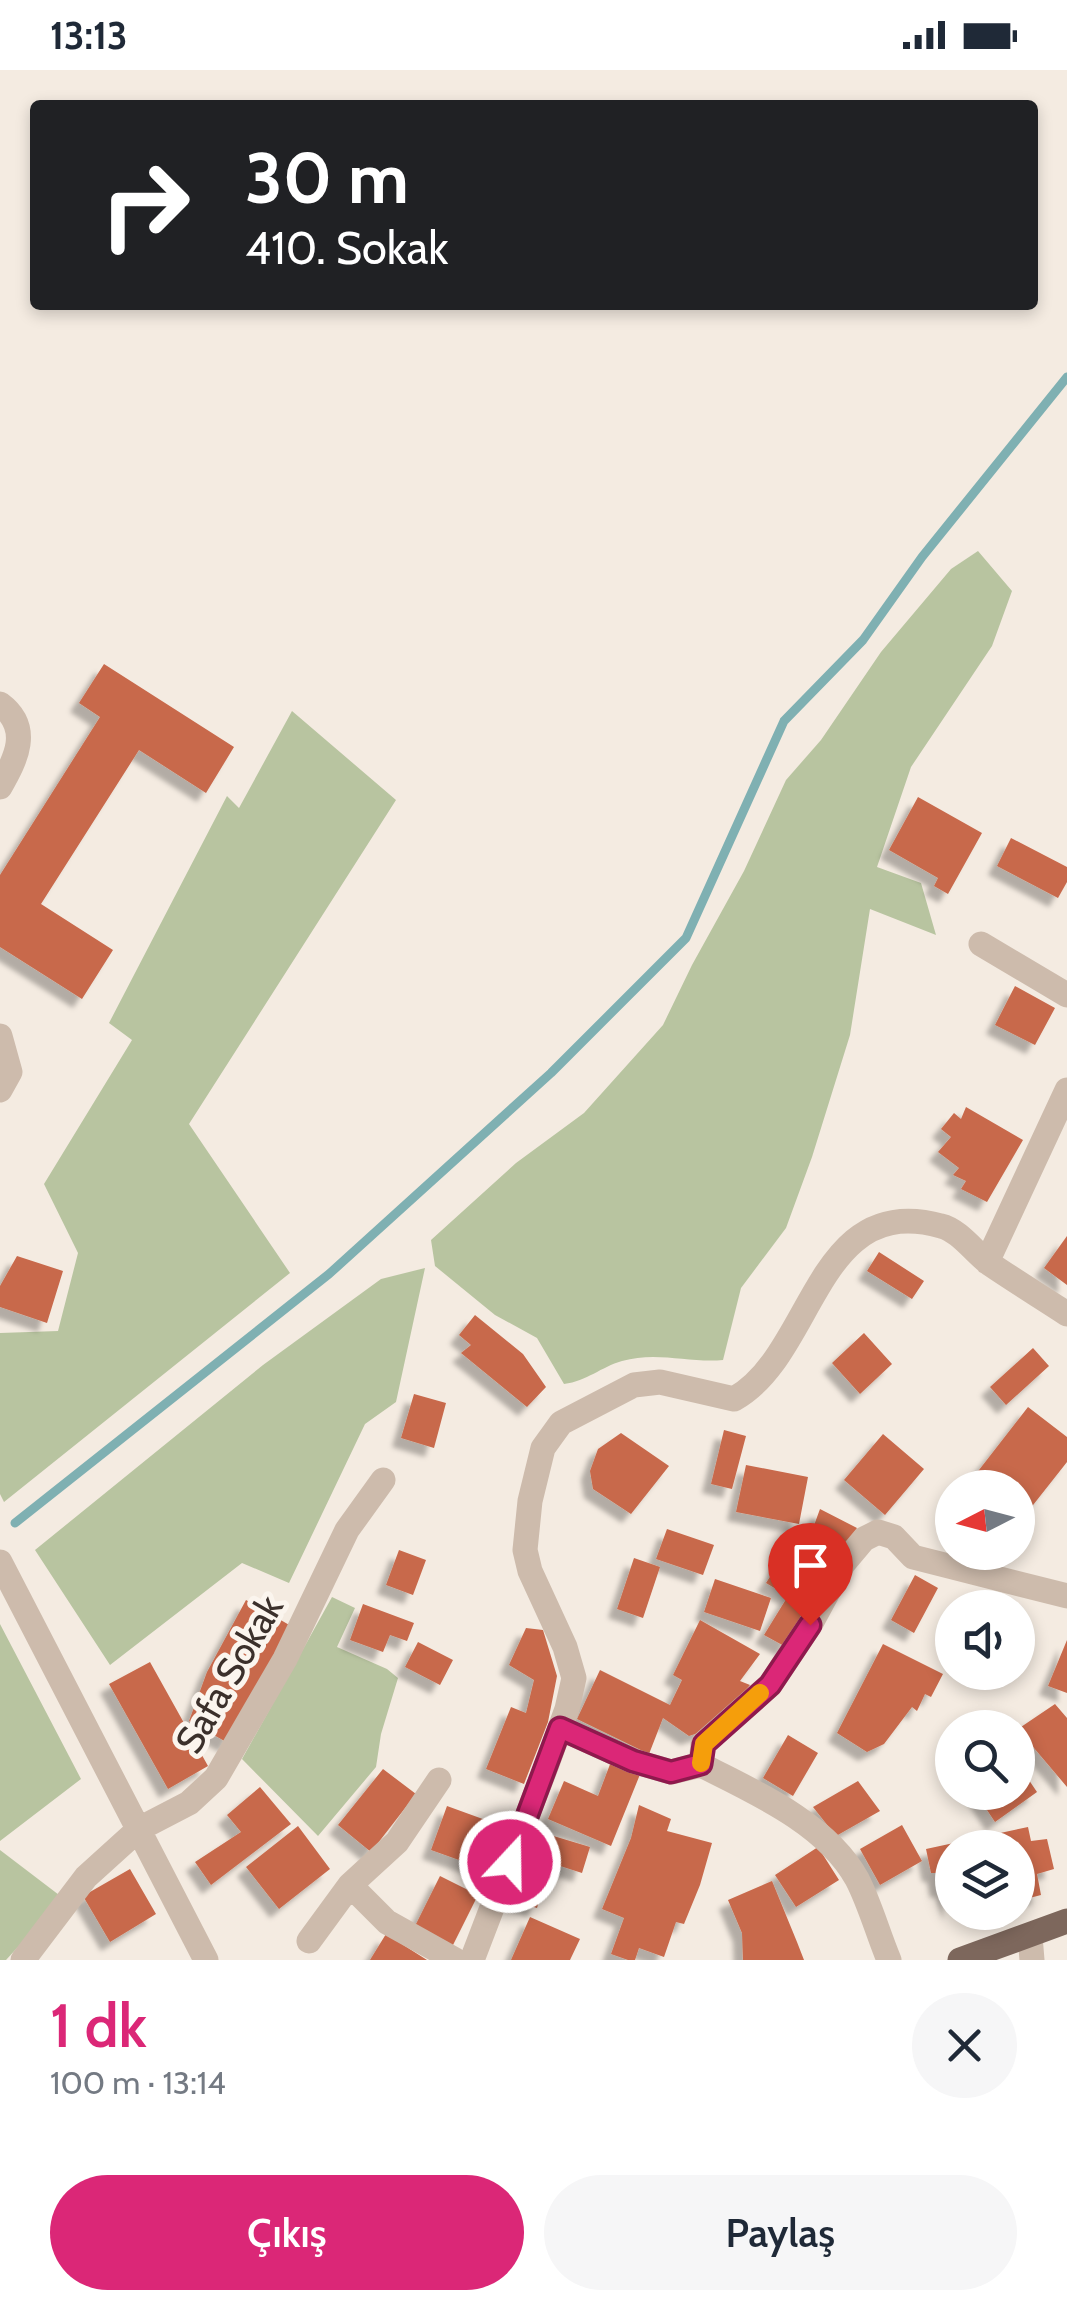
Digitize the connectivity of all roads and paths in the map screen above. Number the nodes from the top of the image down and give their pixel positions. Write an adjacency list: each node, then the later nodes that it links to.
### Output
1 (0, 704): 2 (street)
2 (0, 787)
3 (981, 944): 4 (street)
4 (1067, 995)
5 (0, 1036): 6 (street)
6 (0, 1090)
7 (1067, 1090): 8 (street)
8 (987, 1262): 9 (street); 13 (street)
9 (1067, 1314)
10 (383, 1480): 16 (street, Safa Sokak)
11 (0, 1562): 16 (street)
12 (1067, 1596): 14 (street)
13 (560, 1728): 14 (street); 24 (street)
14 (701, 1764): 25 (street)
15 (439, 1780): 17 (street)
16 (139, 1829): 21 (street, Safa Sokak); 22 (street)
17 (350, 1885): 19 (street); 23 (street)
18 (1067, 1921): 20 (main road)
19 (309, 1941)
20 (1031, 1948): 26 (main road)
21 (23, 1960)
22 (206, 1960)
23 (455, 1960)
24 (472, 1960)
25 (889, 1960)
26 (960, 1960)

